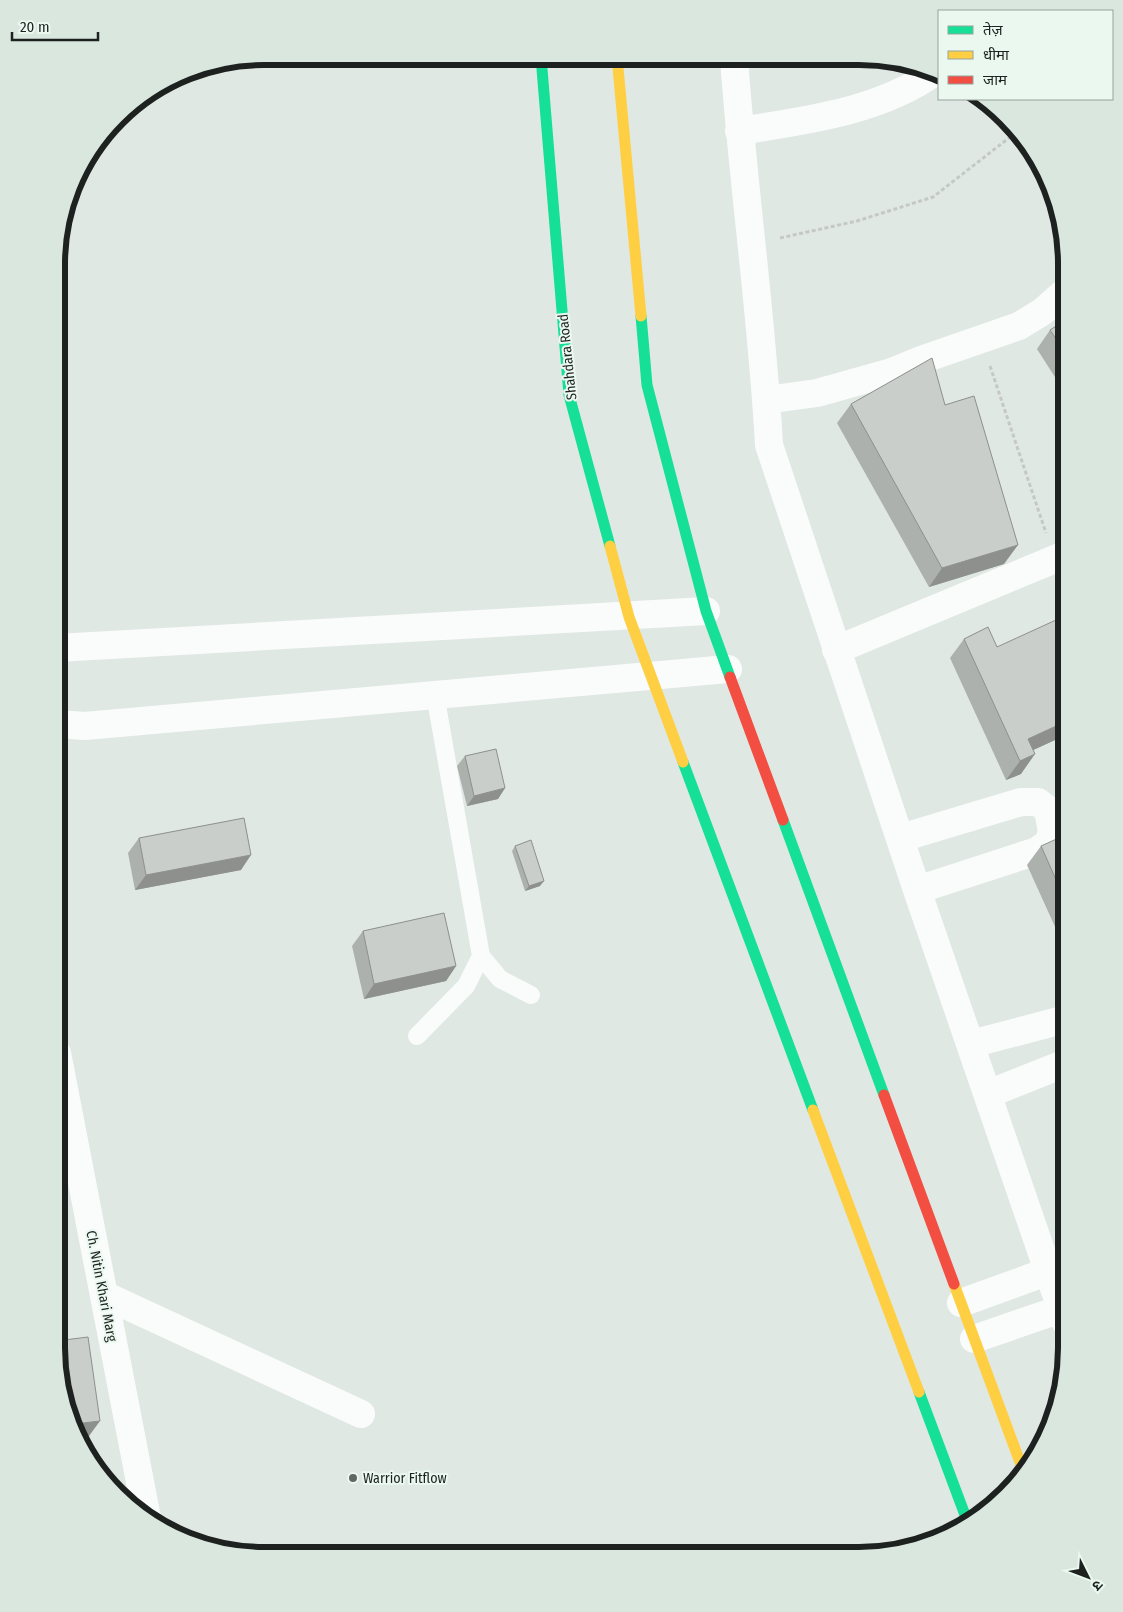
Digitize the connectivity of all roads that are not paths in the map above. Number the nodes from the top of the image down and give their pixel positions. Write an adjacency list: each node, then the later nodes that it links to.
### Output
1 (542, 65): 10 (street, Shahdara Road)
2 (618, 65): 9 (street)
3 (734, 65): 5 (street)
4 (927, 77): 5 (street)
5 (739, 132): 7 (street)
6 (1058, 298): 7 (street)
7 (766, 400): 12 (street)
8 (1058, 558): 12 (street)
9 (706, 611): 10 (street); 13 (street)
10 (629, 617): 11 (street); 14 (street, Shahdara Road)
11 (65, 648)
12 (836, 650): 17 (street)
13 (728, 669): 14 (street); 30 (street)
14 (652, 676): 15 (street); 36 (street, Shahdara Road)
15 (435, 694): 16 (street); 19 (lane)
16 (65, 725)
17 (901, 838): 18 (street); 18 (street)
18 (917, 890): 23 (street)
19 (482, 956): 20 (lane); 22 (lane)
20 (530, 995)
21 (1058, 1021): 23 (street)
22 (417, 1036)
23 (971, 1044): 26 (street)
24 (1058, 1066): 26 (street)
25 (65, 1094): 28 (street, Ch. Nitin Khari Marg)
26 (988, 1094): 27 (street)
27 (1048, 1272): 29 (street); 30 (street)
28 (104, 1296): 33 (street); 35 (street, Ch. Nitin Khari Marg)
29 (1058, 1300)
30 (961, 1303): 32 (street)
31 (1058, 1318): 32 (street)
32 (974, 1339): 34 (street)
33 (362, 1414)
34 (1021, 1464)
35 (145, 1508)
36 (966, 1516)

